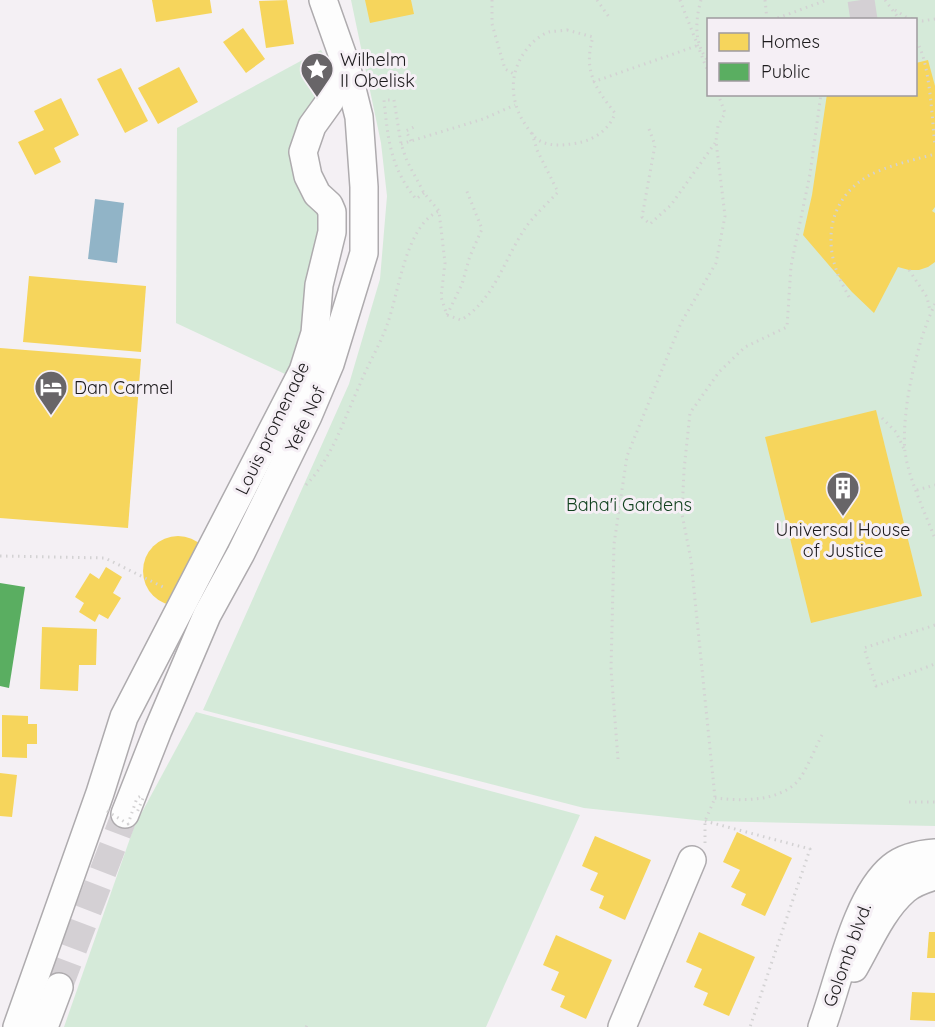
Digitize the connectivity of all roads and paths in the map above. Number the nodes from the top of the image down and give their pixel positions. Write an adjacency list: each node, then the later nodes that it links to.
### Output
1 (323, 0): 20 (street, Yefe Nof)
2 (492, 0): 22 (path)
3 (597, 0): 10 (path)
4 (680, 0): 18 (path)
5 (700, 0): 18 (path)
6 (765, 0): 11 (path)
7 (827, 0): 12 (path)
8 (885, 0): 9 (path)
9 (894, 9): 13 (path); 14 (path)
10 (609, 17)
11 (766, 18)
12 (778, 18)
13 (899, 18)
14 (909, 18)
15 (935, 19): 16 (path)
16 (917, 20)
17 (917, 43): 33 (path)
18 (698, 45): 19 (path); 21 (path); 23 (path)
19 (707, 59)
20 (346, 65): 52 (street, Louis promenade); 60 (street, Yefe Nof)
21 (707, 69)
22 (514, 74): 23 (path); 26 (path)
23 (593, 82): 29 (path)
24 (719, 96): 31 (path)
25 (821, 96): 57 (path)
26 (515, 105): 29 (path); 30 (path)
27 (416, 126): 30 (path)
28 (650, 129): 31 (path)
29 (531, 133): 44 (path)
30 (411, 141): 32 (path)
31 (716, 141): 56 (path)
32 (401, 144): 35 (path); 38 (path)
33 (935, 146)
34 (935, 154): 41 (path)
35 (395, 165): 36 (path); 38 (path)
36 (388, 167)
37 (466, 189): 44 (path)
38 (424, 193): 39 (path)
39 (439, 211): 44 (path); 47 (path)
40 (909, 270): 43 (path)
41 (849, 297)
42 (935, 304): 43 (path)
43 (931, 313): 46 (path)
44 (447, 315)
45 (882, 418): 46 (path)
46 (905, 452): 49 (path)
47 (306, 485)
48 (935, 485): 49 (path)
49 (916, 490): 50 (path)
50 (935, 539)
51 (0, 556): 52 (path)
52 (186, 598): 60 (street, Louis promenade)
53 (935, 625): 54 (path)
54 (935, 664)
55 (822, 735): 57 (path)
56 (618, 759)
57 (715, 798): 71 (path)
58 (909, 802): 59 (path)
59 (935, 802)
60 (117, 808): 60 (path, bridge); 67 (street)
61 (935, 853): 66 (street, Golomb blvd.)
62 (692, 860): 70 (street)
63 (935, 876): 66 (street, Golomb blvd.)
64 (59, 987): 68 (street)
65 (309, 1022): 69 (path)
66 (822, 1026)
67 (17, 1027)
68 (44, 1027)
69 (306, 1027)
70 (622, 1027)
71 (750, 1027)

